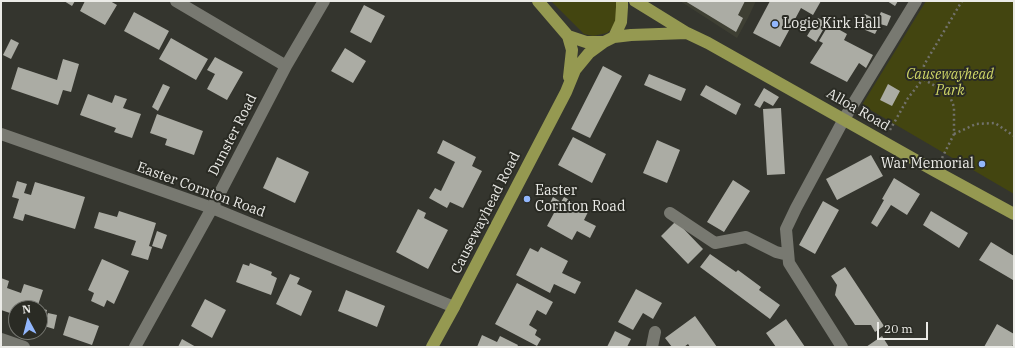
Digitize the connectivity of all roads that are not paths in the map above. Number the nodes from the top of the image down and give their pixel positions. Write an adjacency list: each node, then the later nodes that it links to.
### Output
1 (176, 1): 10 (street)
2 (324, 1): 10 (street, Dunster Road)
3 (538, 1): 8 (main road)
4 (622, 1): 9 (main road)
5 (635, 1): 7 (main road, Alloa Road)
6 (916, 1): 12 (street)
7 (687, 34): 9 (main road, Alloa Road); 12 (main road, Alloa Road)
8 (568, 36): 9 (main road, Alloa Road); 11 (main road, Causewayhead Road)
9 (609, 39): 11 (main road, Causewayhead Road)
10 (286, 66): 14 (street, Dunster Road)
11 (566, 92): 18 (main road, Causewayhead Road)
12 (844, 119): 16 (main road, Alloa Road); 17 (street)
13 (1, 134): 14 (street, Easter Cornton Road)
14 (212, 208): 18 (street, Easter Cornton Road); 22 (street, Dunster Road)
15 (670, 213): 17 (street)
16 (1014, 214)
17 (788, 255): 25 (street)
18 (454, 307): 23 (main road, Causewayhead Road)
19 (655, 332): 24 (street)
20 (1, 339): 21 (street)
21 (24, 347)
22 (135, 347)
23 (432, 347)
24 (652, 347)
25 (842, 347)

